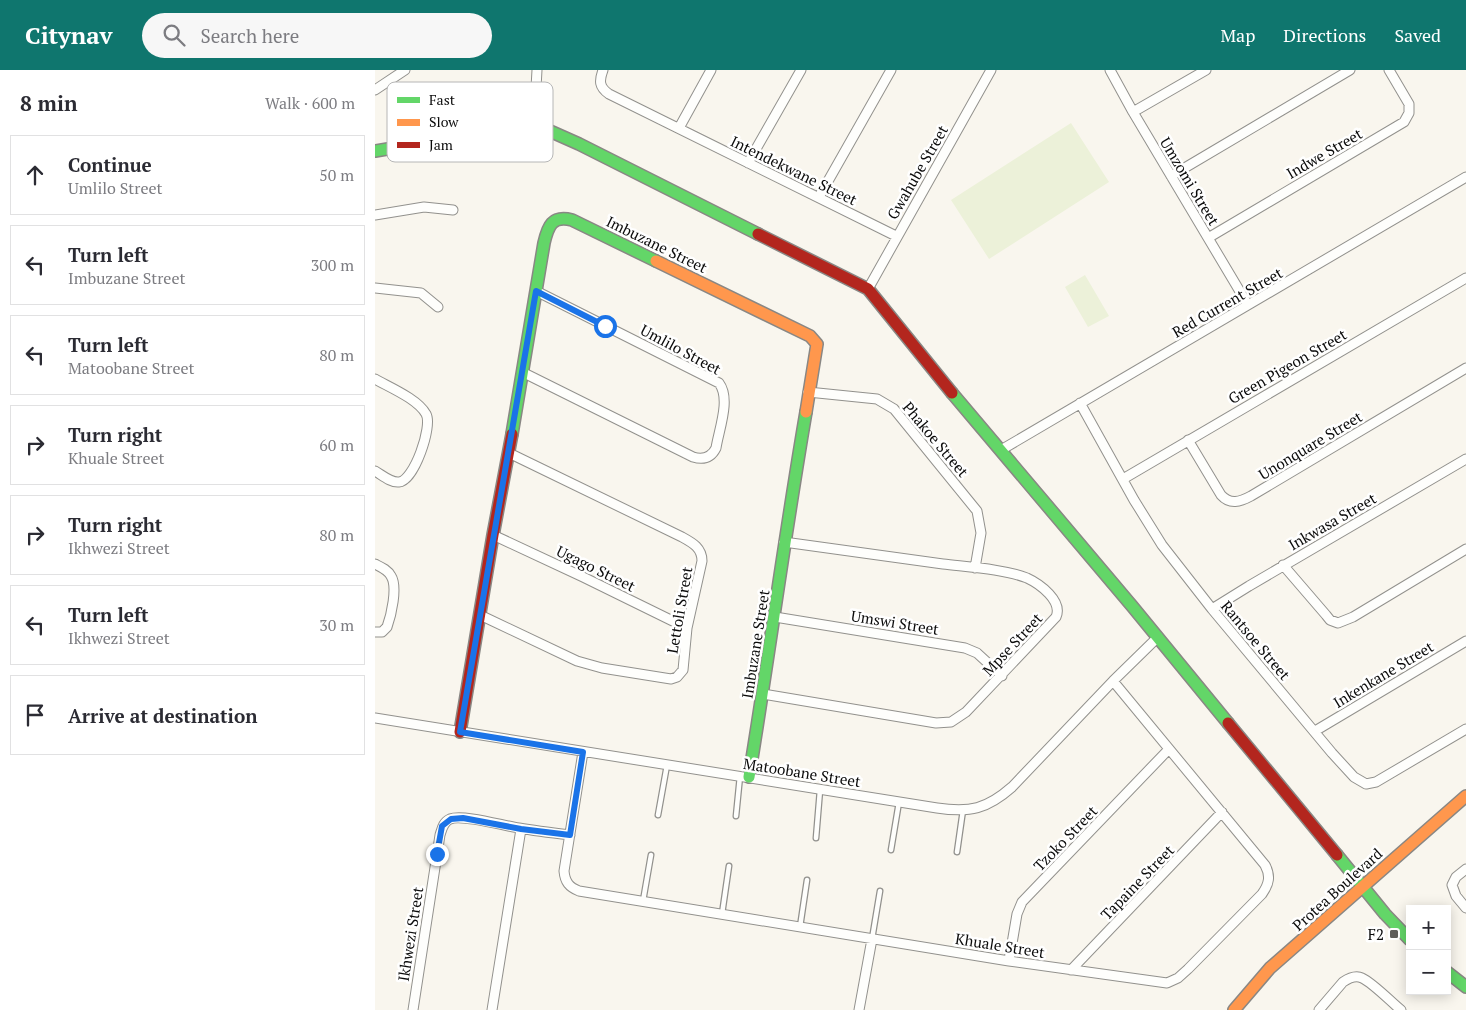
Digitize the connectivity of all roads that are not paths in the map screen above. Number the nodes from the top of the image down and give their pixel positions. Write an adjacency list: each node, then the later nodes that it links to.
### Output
1 (405, 70): 11 (street)
2 (603, 70): 13 (street, Intendekwane Street)
3 (711, 70): 13 (street)
4 (801, 70): 15 (street)
5 (891, 70): 18 (street)
6 (991, 70): 21 (street, Gwahube Street)
7 (1110, 70): 12 (street, Umzomi Street)
8 (1206, 70): 12 (street)
9 (1350, 70): 16 (street)
10 (1389, 70): 22 (street, Indwe Street)
11 (375, 90)
12 (1133, 112): 16 (street, Umzomi Street)
13 (679, 128): 15 (street, Intendekwane Street)
14 (553, 132): 25 (street)
15 (748, 163): 18 (street, Intendekwane Street)
16 (1171, 176): 22 (street, Umzomi Street)
17 (1466, 177): 27 (street, Red Current Street)
18 (819, 197): 21 (street, Intendekwane Street)
19 (453, 210): 20 (street)
20 (375, 215)
21 (896, 236): 25 (street, Gwahube Street)
22 (1208, 238): 27 (street, Umzomi Street)
23 (1466, 278): 34 (street, Green Pigeon Street)
24 (375, 288): 28 (street)
25 (868, 289): 35 (street)
26 (536, 291): 30 (street, Imbuzane Street); 30 (street, Umlilo Street); 32 (street, Imbuzane Street)
27 (1248, 304): 33 (street, Red Current Street)
28 (438, 306)
29 (1466, 368): 34 (street, Unonquare Street)
30 (522, 372): 36 (street, Imbuzane Street)
31 (375, 379): 38 (street)
32 (808, 392): 41 (street, Imbuzane Street); 45 (street, Phakoe Street)
33 (1080, 403): 35 (street, Red Current Street); 39 (street, Rantsoe Street)
34 (1188, 440): 39 (street, Green Pigeon Street)
35 (1001, 450): 51 (street)
36 (509, 453): 40 (street, Imbuzane Street); 49 (street, Lettoli Street)
37 (1466, 459): 44 (street, Inkwasa Street)
38 (375, 471)
39 (1123, 479): 46 (street, Rantsoe Street)
40 (493, 535): 47 (street, Imbuzane Street); 49 (street, Ugago Street)
41 (784, 542): 45 (street, Mpse Street); 48 (street, Imbuzane Street)
42 (1466, 549): 44 (street)
43 (375, 564): 50 (street)
44 (1283, 566): 46 (street, Inkwasa Street)
45 (975, 568): 53 (street, Mpse Street)
46 (1212, 610): 58 (street, Rantsoe Street)
47 (480, 615): 49 (street, Lettoli Street); 59 (street, Imbuzane Street)
48 (775, 617): 53 (street, Umswi Street); 55 (street, Imbuzane Street)
49 (687, 628)
50 (375, 632)
51 (1157, 637): 54 (street, Matoobane Street); 80 (street)
52 (1466, 642): 58 (street, Inkenkane Street)
53 (1002, 676): 55 (street, Mpse Street)
54 (1113, 681): 60 (street, Khuale Street); 67 (street, Matoobane Street)
55 (763, 694): 63 (street, Imbuzane Street)
56 (375, 718): 59 (street, Matoobane Street)
57 (1466, 729): 58 (street, Rantsoe Street)
58 (1315, 731)
59 (460, 732): 61 (street, Matoobane Street)
60 (1169, 749): 68 (street, Khuale Street); 88 (street, Tzoko Street)
61 (583, 752): 62 (street, Matoobane Street); 72 (street, Khuale Street)
62 (667, 765): 63 (street, Matoobane Street); 69 (lane)
63 (744, 777): 64 (street, Matoobane Street); 70 (lane)
64 (820, 789): 66 (street, Matoobane Street); 73 (lane)
65 (1466, 796): 80 (street, Protea Boulevard)
66 (899, 800): 67 (street, Matoobane Street); 74 (lane)
67 (963, 810): 75 (lane)
68 (1222, 812): 89 (street, Tapaine Street); 89 (street, Khuale Street)
69 (658, 815)
70 (735, 816)
71 (521, 829): 72 (street, Ikhwezi Street); 92 (street, Ikhwezi Street); 93 (street)
72 (570, 835): 82 (street, Khuale Street)
73 (816, 838)
74 (891, 850)
75 (957, 852)
76 (651, 855): 82 (lane)
77 (729, 866): 84 (lane)
78 (1466, 868): 83 (street)
79 (807, 880): 85 (lane)
80 (1362, 885): 86 (street); 95 (street, Protea Boulevard)
81 (880, 892): 87 (lane)
82 (643, 903): 84 (street, Khuale Street)
83 (1466, 908)
84 (722, 915): 85 (street, Khuale Street)
85 (800, 928): 87 (street, Khuale Street)
86 (1406, 936)
87 (871, 939): 88 (street, Khuale Street); 94 (street)
88 (1009, 961): 89 (street, Khuale Street)
89 (1071, 970)
90 (1451, 975): 91 (street)
91 (1466, 987)
92 (413, 1010)
93 (492, 1010)
94 (859, 1010)
95 (1234, 1010)
96 (1319, 1010): 97 (street)
97 (1401, 1010)

